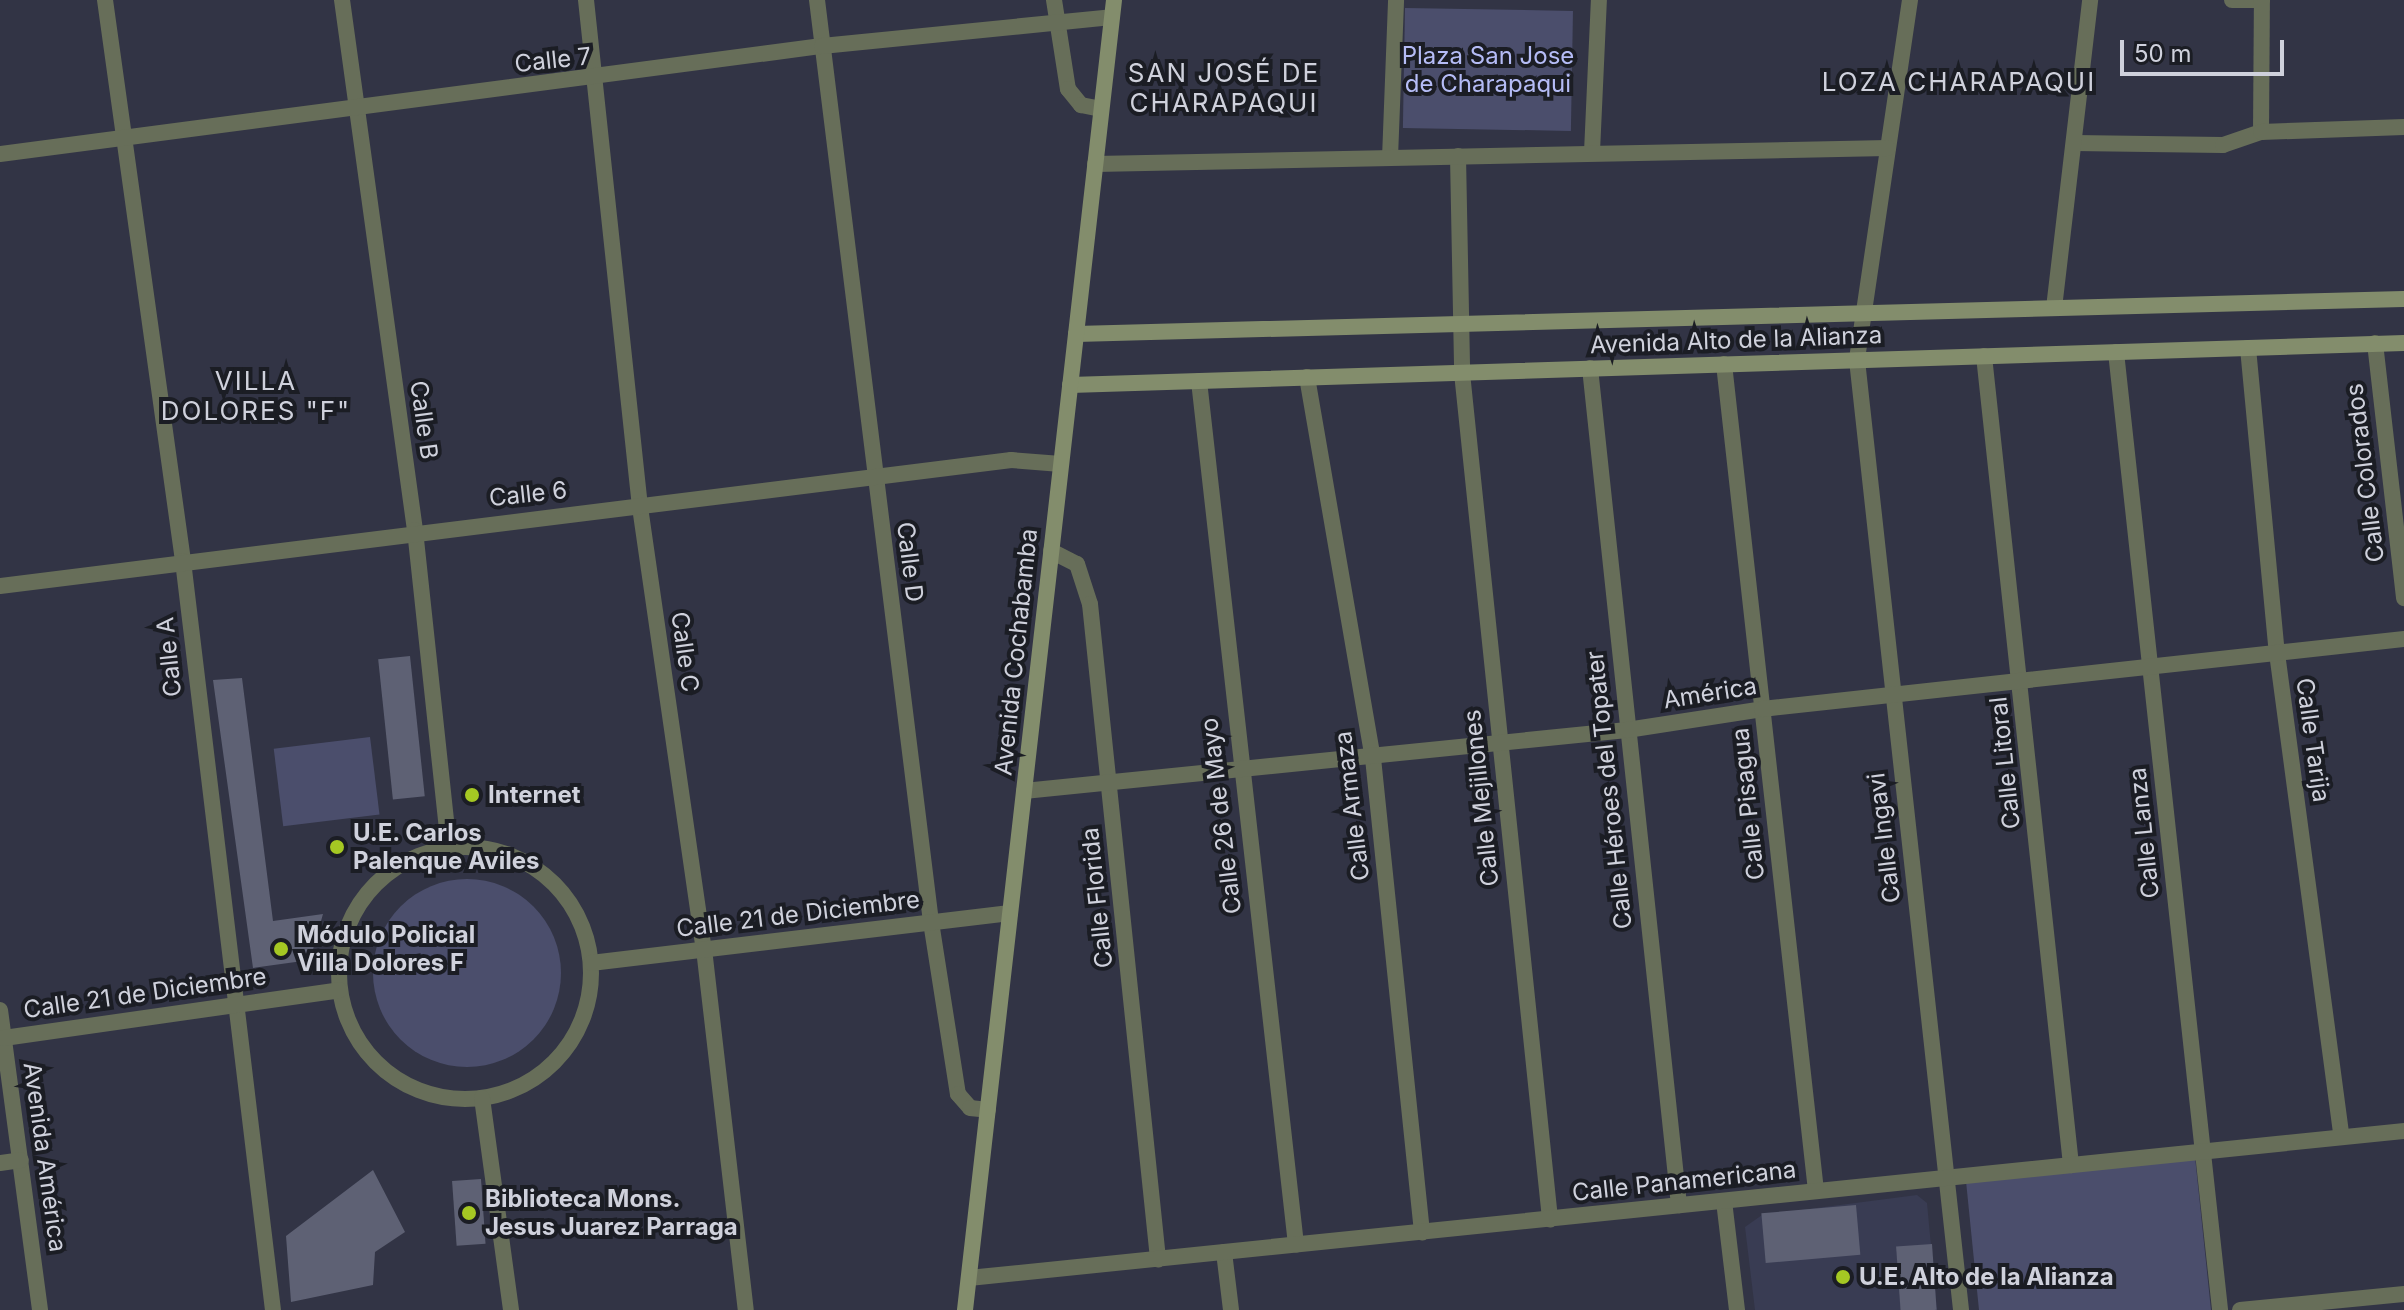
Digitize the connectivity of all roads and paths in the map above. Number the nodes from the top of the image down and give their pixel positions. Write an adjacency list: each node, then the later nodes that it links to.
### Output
1 (105, 0): 20 (street, Calle A)
2 (342, 0): 16 (street, Calle B)
3 (586, 0): 15 (street, Calle C)
4 (817, 0): 14 (street, Calle D)
5 (1054, 0): 13 (street)
6 (1396, 0): 26 (street)
7 (1599, 0): 23 (street)
8 (1910, 0): 22 (street, Calle Ingavi)
9 (2090, 0): 21 (street)
10 (2232, 0): 11 (street)
11 (2262, 0): 19 (street)
12 (1113, 8): 13 (street, Calle 7); 17 (street, Avenida Cochabamba)
13 (1056, 19): 14 (street, Calle 7); 17 (street)
14 (822, 46): 15 (street, Calle 7); 46 (street, Calle D)
15 (595, 80): 16 (street, Calle 7); 47 (street, Calle C)
16 (356, 106): 20 (street, Calle 7); 48 (street, Calle B)
17 (1101, 109): 27 (street, Avenida Cochabamba)
18 (2404, 127): 19 (street)
19 (2261, 132): 21 (street)
20 (122, 137): 24 (street, Calle 7); 50 (street, Calle A)
21 (2074, 143): 29 (street)
22 (1888, 148): 23 (street); 30 (street, Calle Ingavi)
23 (1592, 152): 25 (street)
24 (0, 154)
25 (1458, 156): 26 (street); 31 (street, Calle Mejillones)
26 (1390, 158): 27 (street)
27 (1095, 164): 32 (street, Avenida Cochabamba)
28 (2404, 299): 29 (street, Avenida Alto de la Alianza)
29 (2054, 308): 30 (street, Avenida Alto de la Alianza)
30 (1864, 313): 31 (street, Avenida Alto de la Alianza); 38 (street, Calle Ingavi)
31 (1463, 324): 32 (street, Avenida Alto de la Alianza); 41 (street, Calle Mejillones)
32 (1076, 334): 44 (street, Avenida Cochabamba)
33 (2375, 343): 34 (street, Avenida Alto de la Alianza); 35 (street, Avenida Alto de la Alianza); 52 (street, Calle Colorados)
34 (2404, 343)
35 (2248, 348): 36 (street, Avenida Alto de la Alianza); 54 (street, Calle Tarija)
36 (2116, 352): 37 (street, Avenida Alto de la Alianza); 55 (street, Calle Lanza)
37 (1984, 356): 38 (street, Avenida Alto de la Alianza); 56 (street, Calle Litoral)
38 (1857, 360): 39 (street, Avenida Alto de la Alianza); 57 (street, Calle Ingavi)
39 (1724, 364): 40 (street, Avenida Alto de la Alianza); 58 (street, Calle Pisagua)
40 (1590, 368): 41 (street, Avenida Alto de la Alianza); 59 (street, Calle Héroes del Topater)
41 (1462, 373): 42 (street, Avenida Alto de la Alianza); 60 (street, Calle Mejillones)
42 (1307, 377): 43 (street, Avenida Alto de la Alianza); 61 (street, Calle Armaza)
43 (1199, 381): 44 (street, Avenida Alto de la Alianza); 62 (street, Calle 26 de Mayo)
44 (1070, 385): 45 (street, Avenida Cochabamba)
45 (1061, 464): 46 (street, Calle 6); 49 (street, Avenida Cochabamba)
46 (875, 476): 47 (street, Calle 6); 67 (street, Calle D)
47 (640, 507): 48 (street, Calle 6); 68 (street, Calle C)
48 (415, 530): 50 (street, Calle 6); 65 (street, Calle B)
49 (1051, 551): 63 (street, Calle Florida); 64 (street, Avenida Cochabamba)
50 (183, 561): 51 (street, Calle 6); 71 (street, Calle A)
51 (0, 586)
52 (2404, 598)
53 (2404, 639): 54 (street, América)
54 (2277, 653): 55 (street, América); 77 (street, Calle Tarija)
55 (2150, 670): 56 (street, América); 78 (street, Calle Lanza)
56 (2021, 684): 57 (street, América); 81 (street, Calle Litoral)
57 (1892, 696): 58 (street, América); 82 (street, Calle Ingavi)
58 (1762, 709): 59 (street, América); 83 (street, Calle Pisagua)
59 (1627, 730): 60 (street, América); 85 (street, Calle Héroes del Topater)
60 (1499, 742): 61 (street, América); 86 (street, Calle Mejillones)
61 (1373, 758): 62 (street, América); 87 (street, Calle Armaza)
62 (1239, 771): 63 (street, América); 88 (street, Calle 26 de Mayo)
63 (1110, 786): 64 (street, América); 90 (street, Calle Florida)
64 (1024, 791): 66 (street, Avenida Cochabamba)
65 (449, 848): 69 (street); 70 (street)
66 (1010, 913): 67 (street, Calle 21 de Diciembre); 75 (street, Avenida Cochabamba)
67 (931, 922): 68 (street, Calle 21 de Diciembre); 75 (street, Calle D)
68 (704, 949): 69 (street, Calle 21 de Diciembre); 96 (street, Calle C)
69 (591, 963): 74 (street)
70 (340, 990): 71 (street, Calle 21 de Diciembre); 74 (street)
71 (233, 1003): 73 (street, Calle 21 de Diciembre); 94 (street, Calle A)
72 (0, 1010): 73 (street, Avenida América)
73 (4, 1038): 79 (street, Avenida América)
74 (482, 1098): 95 (street)
75 (988, 1110): 91 (street, Avenida Cochabamba)
76 (2404, 1131): 77 (street, Calle Panamericana)
77 (2342, 1137): 78 (street, Calle Panamericana)
78 (2203, 1151): 81 (street, Calle Panamericana); 101 (street, Calle Lanza)
79 (21, 1160): 80 (street); 93 (street, Avenida América)
80 (0, 1163)
81 (2071, 1165): 82 (street, Calle Panamericana)
82 (1948, 1178): 83 (street, Calle Panamericana); 100 (street, Calle Ingavi)
83 (1816, 1191): 84 (street, Calle Panamericana)
84 (1724, 1201): 85 (street, Calle Panamericana); 99 (street)
85 (1679, 1205): 86 (street, Calle Panamericana)
86 (1550, 1219): 87 (street, Calle Panamericana)
87 (1422, 1232): 88 (street, Calle Panamericana)
88 (1296, 1245): 89 (street, Calle Panamericana)
89 (1224, 1252): 90 (street, Calle Panamericana); 98 (street)
90 (1158, 1259): 91 (street, Calle Panamericana)
91 (969, 1278): 97 (street, Avenida Cochabamba)
92 (2404, 1294): 102 (street)
93 (40, 1310)
94 (273, 1310)
95 (511, 1310)
96 (746, 1310)
97 (965, 1310)
98 (1231, 1310)
99 (1737, 1310)
100 (1961, 1310)
101 (2220, 1310)
102 (2240, 1310)

